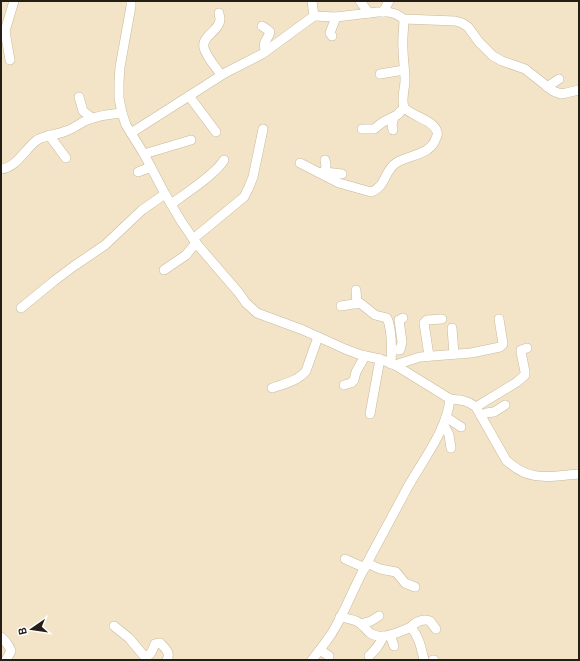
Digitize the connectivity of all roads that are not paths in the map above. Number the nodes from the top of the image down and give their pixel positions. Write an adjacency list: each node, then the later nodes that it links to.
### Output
1 (14, 1): 7 (street)
2 (131, 1): 27 (street)
3 (312, 1): 10 (street)
4 (360, 1): 9 (street)
5 (389, 1): 6 (street)
6 (383, 12): 9 (street); 12 (street)
7 (6, 13): 14 (street)
8 (219, 13): 20 (street)
9 (369, 13): 11 (street)
10 (314, 16): 11 (street); 16 (street)
11 (336, 17): 15 (street)
12 (404, 19): 18 (street); 22 (street)
13 (262, 26): 16 (street)
14 (3, 34): 17 (street)
15 (332, 36)
16 (266, 51): 20 (street)
17 (10, 60)
18 (404, 70): 19 (street); 26 (street)
19 (380, 74)
20 (221, 75): 24 (street)
21 (559, 79): 22 (street)
22 (547, 87): 23 (street)
23 (579, 90)
24 (189, 96): 33 (street); 34 (street)
25 (79, 97): 29 (street)
26 (404, 108): 28 (street); 45 (street)
27 (122, 113): 29 (street); 34 (street)
28 (394, 117): 31 (street); 32 (street)
29 (92, 118): 35 (street)
30 (263, 129): 49 (street)
31 (362, 129)
32 (393, 130)
33 (216, 132)
34 (131, 133): 37 (street)
35 (49, 135): 38 (street); 43 (street)
36 (191, 140): 37 (street)
37 (144, 154): 42 (street)
38 (66, 158)
39 (224, 160): 48 (street)
40 (325, 160): 45 (street)
41 (300, 164): 45 (street)
42 (151, 167): 44 (street); 47 (street)
43 (1, 169)
44 (138, 172)
45 (322, 173): 46 (street)
46 (342, 174)
47 (165, 194): 48 (street); 54 (street)
48 (171, 204): 49 (street)
49 (194, 241): 50 (street); 59 (street)
50 (164, 270)
51 (356, 290): 52 (street)
52 (357, 304): 53 (street); 61 (street)
53 (341, 306)
54 (21, 308)
55 (403, 318): 61 (street)
56 (442, 319): 64 (street)
57 (499, 319): 62 (street)
58 (452, 328): 62 (street)
59 (318, 337): 63 (street); 68 (street)
60 (527, 348): 71 (street)
61 (392, 350): 66 (street)
62 (454, 354): 64 (street)
63 (366, 356): 65 (street); 67 (street)
64 (429, 356): 66 (street)
65 (380, 359): 66 (street); 72 (street)
66 (393, 364): 69 (street)
67 (344, 385)
68 (272, 388)
69 (450, 399): 71 (street); 74 (street)
70 (505, 405): 73 (street)
71 (476, 407): 73 (street)
72 (370, 414)
73 (481, 416): 77 (street)
74 (445, 421): 75 (street); 76 (street); 79 (street)
75 (461, 427)
76 (451, 448)
77 (579, 474)
78 (344, 559): 79 (street)
79 (366, 565): 80 (street); 82 (street)
80 (415, 587)
81 (379, 616): 83 (street)
82 (340, 617): 83 (street); 90 (street)
83 (361, 624): 87 (street)
84 (114, 626): 94 (street)
85 (411, 627): 86 (street); 87 (street); 96 (street)
86 (436, 629)
87 (386, 635): 89 (street); 92 (street)
88 (1, 637): 93 (street)
89 (394, 646)
90 (320, 650): 91 (street); 95 (street)
91 (329, 656)
92 (369, 656)
93 (6, 660)
94 (167, 660)
95 (312, 660)
96 (424, 660)

